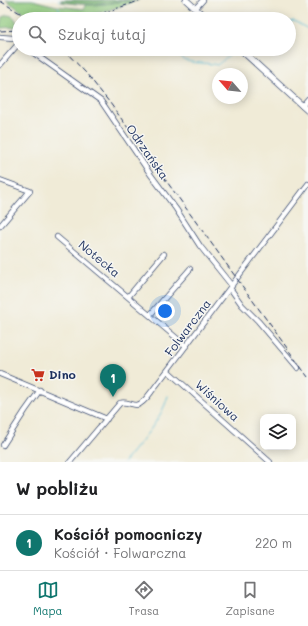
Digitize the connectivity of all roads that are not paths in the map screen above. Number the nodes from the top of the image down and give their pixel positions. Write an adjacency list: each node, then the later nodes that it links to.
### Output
1 (186, 0): 3 (main road)
2 (203, 0): 3 (street)
3 (195, 8): 4 (main road)
4 (199, 12)
5 (0, 37): 6 (street)
6 (12, 38)
7 (12, 50): 10 (street)
8 (38, 56): 20 (street, Odrzańska)
9 (248, 56): 12 (main road)
10 (0, 65)
11 (308, 99): 12 (street)
12 (302, 106): 13 (main road)
13 (308, 111)
14 (0, 180): 16 (street)
15 (308, 184): 20 (street, Folwarczna)
16 (0, 226)
17 (57, 237): 21 (street, Notecka)
18 (164, 254): 21 (street)
19 (190, 269): 22 (street)
20 (231, 287): 23 (street, Folwarczna); 24 (street, Odrzańska)
21 (128, 296): 22 (street, Notecka)
22 (150, 316): 23 (street, Notecka)
23 (186, 346): 25 (street, Folwarczna)
24 (298, 368)
25 (168, 371): 28 (street, Folwarczna); 33 (street, Wiśniowa)
26 (0, 374): 27 (street)
27 (40, 390): 28 (street); 29 (street)
28 (107, 419): 30 (street, Folwarczna)
29 (3, 446)
30 (74, 457): 31 (street); 32 (street, Folwarczna)
31 (78, 461)
32 (70, 462)
33 (270, 462)

